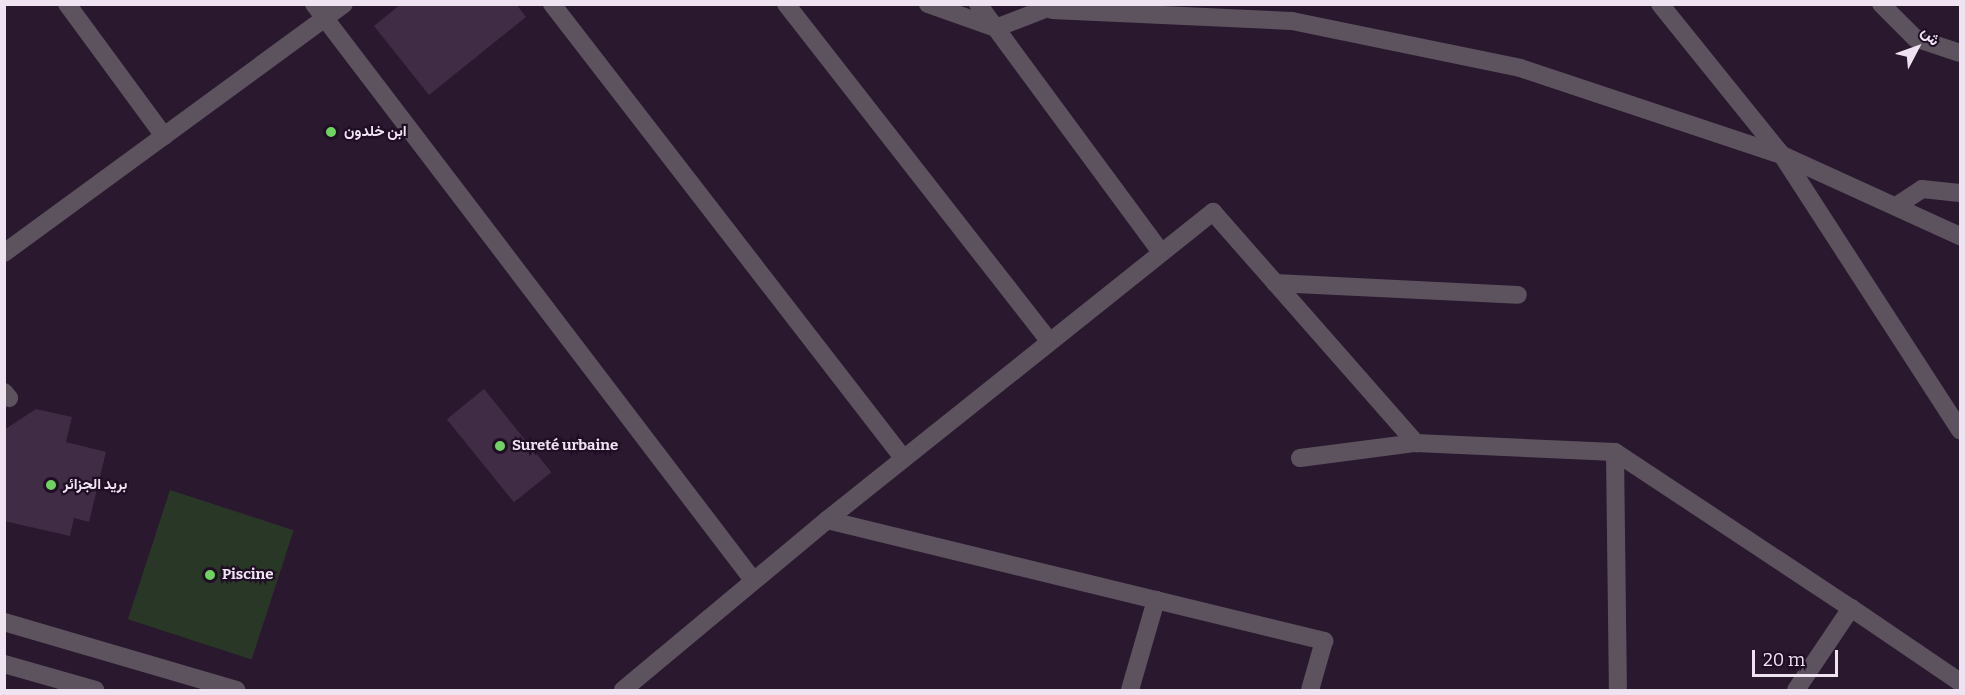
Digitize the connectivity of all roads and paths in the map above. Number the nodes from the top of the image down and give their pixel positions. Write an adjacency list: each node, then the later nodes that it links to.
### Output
1 (67, 4): 13 (street)
2 (344, 4): 10 (street)
3 (552, 4): 26 (street)
4 (786, 4): 22 (street)
5 (928, 4): 11 (street)
6 (978, 4): 11 (street)
7 (1660, 4): 14 (street)
8 (1881, 4): 12 (street)
9 (1055, 7): 11 (street); 14 (street)
10 (319, 12): 13 (street); 29 (street)
11 (996, 28): 18 (street)
12 (1960, 53)
13 (164, 136): 19 (street)
14 (1782, 155): 16 (street); 23 (street)
15 (1960, 193): 16 (street)
16 (1896, 206): 17 (street)
17 (1960, 236)
18 (1160, 251): 20 (street); 22 (street)
19 (4, 253)
20 (1275, 283): 21 (street); 24 (street)
21 (1518, 295)
22 (1049, 341): 26 (street)
23 (1960, 429)
24 (1416, 443): 25 (street); 27 (street)
25 (1615, 452): 31 (street); 40 (street)
26 (903, 458): 28 (street)
27 (1300, 458)
28 (827, 520): 29 (street); 30 (street)
29 (753, 580): 37 (street)
30 (1156, 600): 38 (street); 39 (street)
31 (1851, 608): 34 (street); 41 (street)
32 (4, 622): 36 (street)
33 (4, 664): 35 (street)
34 (1957, 684)
35 (95, 690)
36 (236, 690)
37 (623, 690)
38 (1130, 690)
39 (1310, 690)
40 (1618, 690)
41 (1796, 690)

